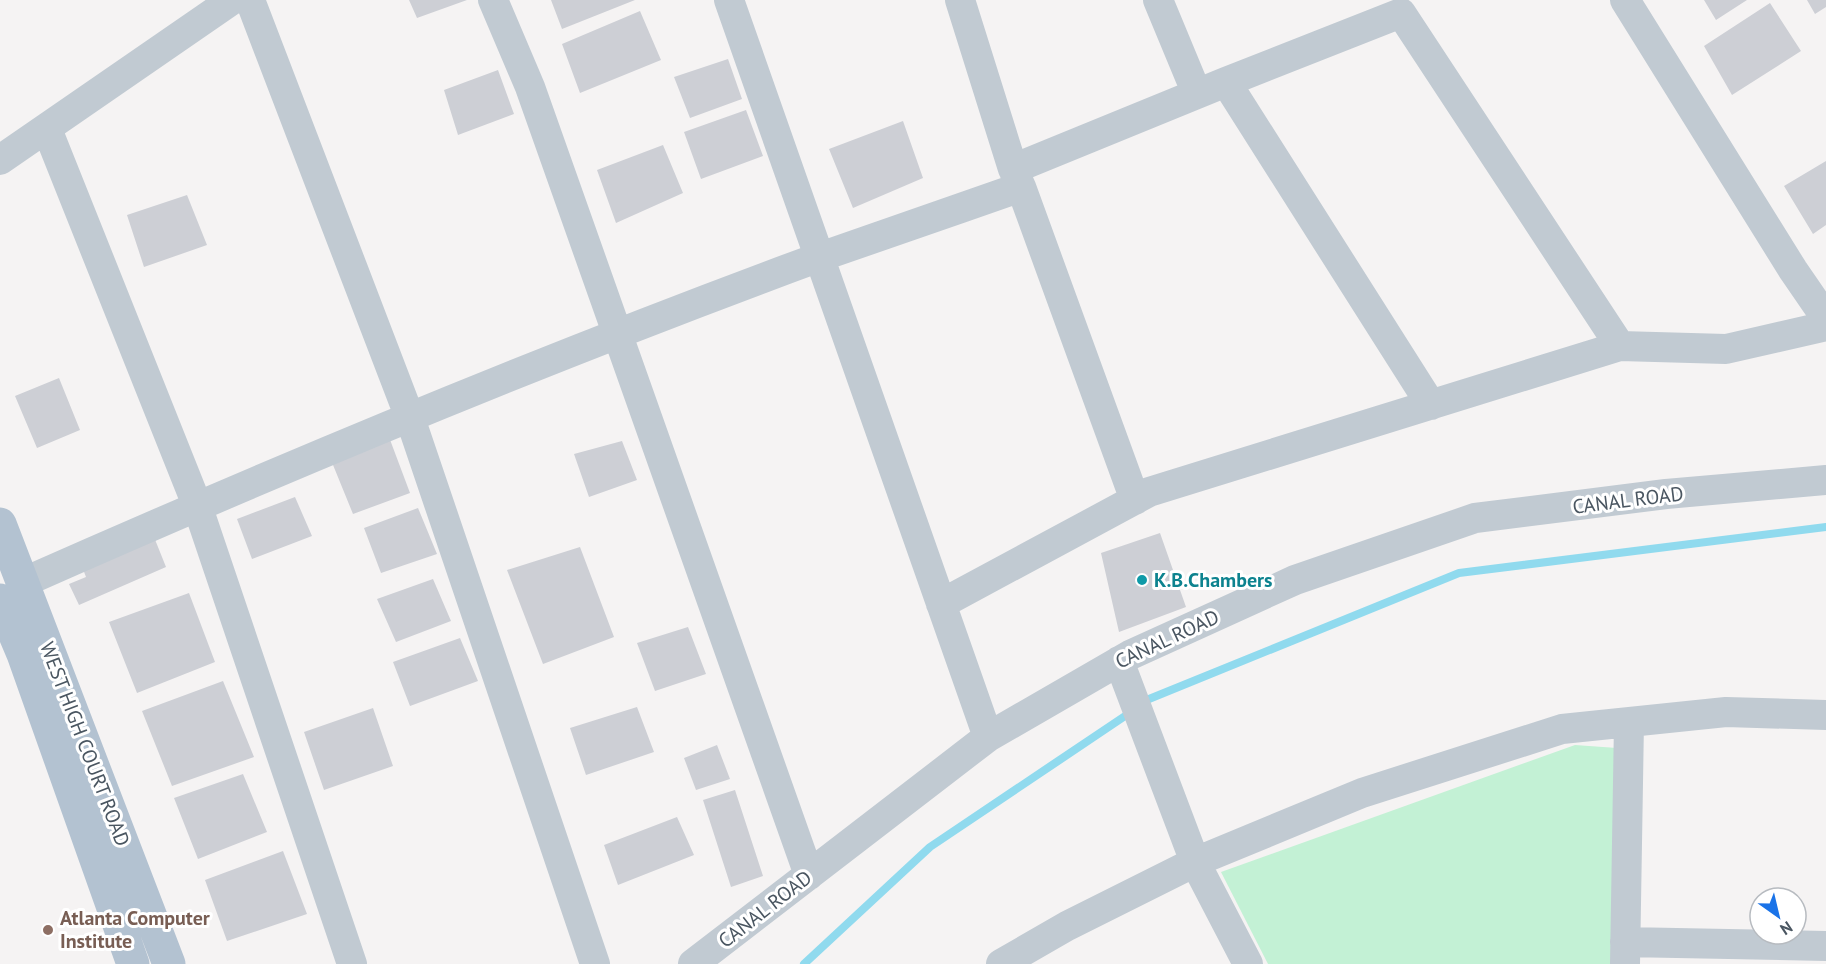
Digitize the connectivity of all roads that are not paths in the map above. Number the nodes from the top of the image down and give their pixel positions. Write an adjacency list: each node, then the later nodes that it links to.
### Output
1 (232, 0): 11 (street)
2 (250, 0): 20 (street)
3 (493, 0): 17 (street)
4 (729, 0): 14 (street)
5 (960, 0): 13 (street)
6 (1158, 0): 10 (street)
7 (1625, 0): 15 (street)
8 (1397, 7): 9 (street); 18 (street)
9 (1226, 82): 10 (street); 19 (street)
10 (1197, 94): 13 (street)
11 (47, 129): 12 (street); 23 (street)
12 (0, 160)
13 (1017, 178): 14 (street); 22 (street)
14 (818, 258): 17 (street); 26 (street)
15 (1826, 318)
16 (1826, 326): 18 (street)
17 (618, 334): 20 (street); 32 (street)
18 (1620, 346): 19 (street)
19 (1431, 405): 22 (street)
20 (410, 418): 23 (street); 38 (street)
21 (1826, 480): 27 (street, CANAL ROAD)
22 (1135, 500): 26 (street)
23 (197, 506): 25 (street); 37 (street)
24 (0, 524): 25 (main road, WEST HIGH COURT ROAD)
25 (11, 591): 35 (main road, WEST HIGH COURT ROAD); 36 (main road, WEST HIGH COURT ROAD)
26 (941, 604): 30 (street)
27 (1119, 661): 30 (street, CANAL ROAD); 31 (street)
28 (1826, 716): 29 (street)
29 (1629, 722): 31 (street); 34 (street)
30 (988, 737): 32 (street, CANAL ROAD)
31 (1195, 862): 40 (street); 41 (street)
32 (809, 874): 39 (street, CANAL ROAD)
33 (1826, 946): 34 (street)
34 (1625, 953)
35 (133, 964)
36 (169, 964)
37 (352, 964)
38 (596, 964)
39 (693, 964)
40 (1001, 964)
41 (1248, 964)

